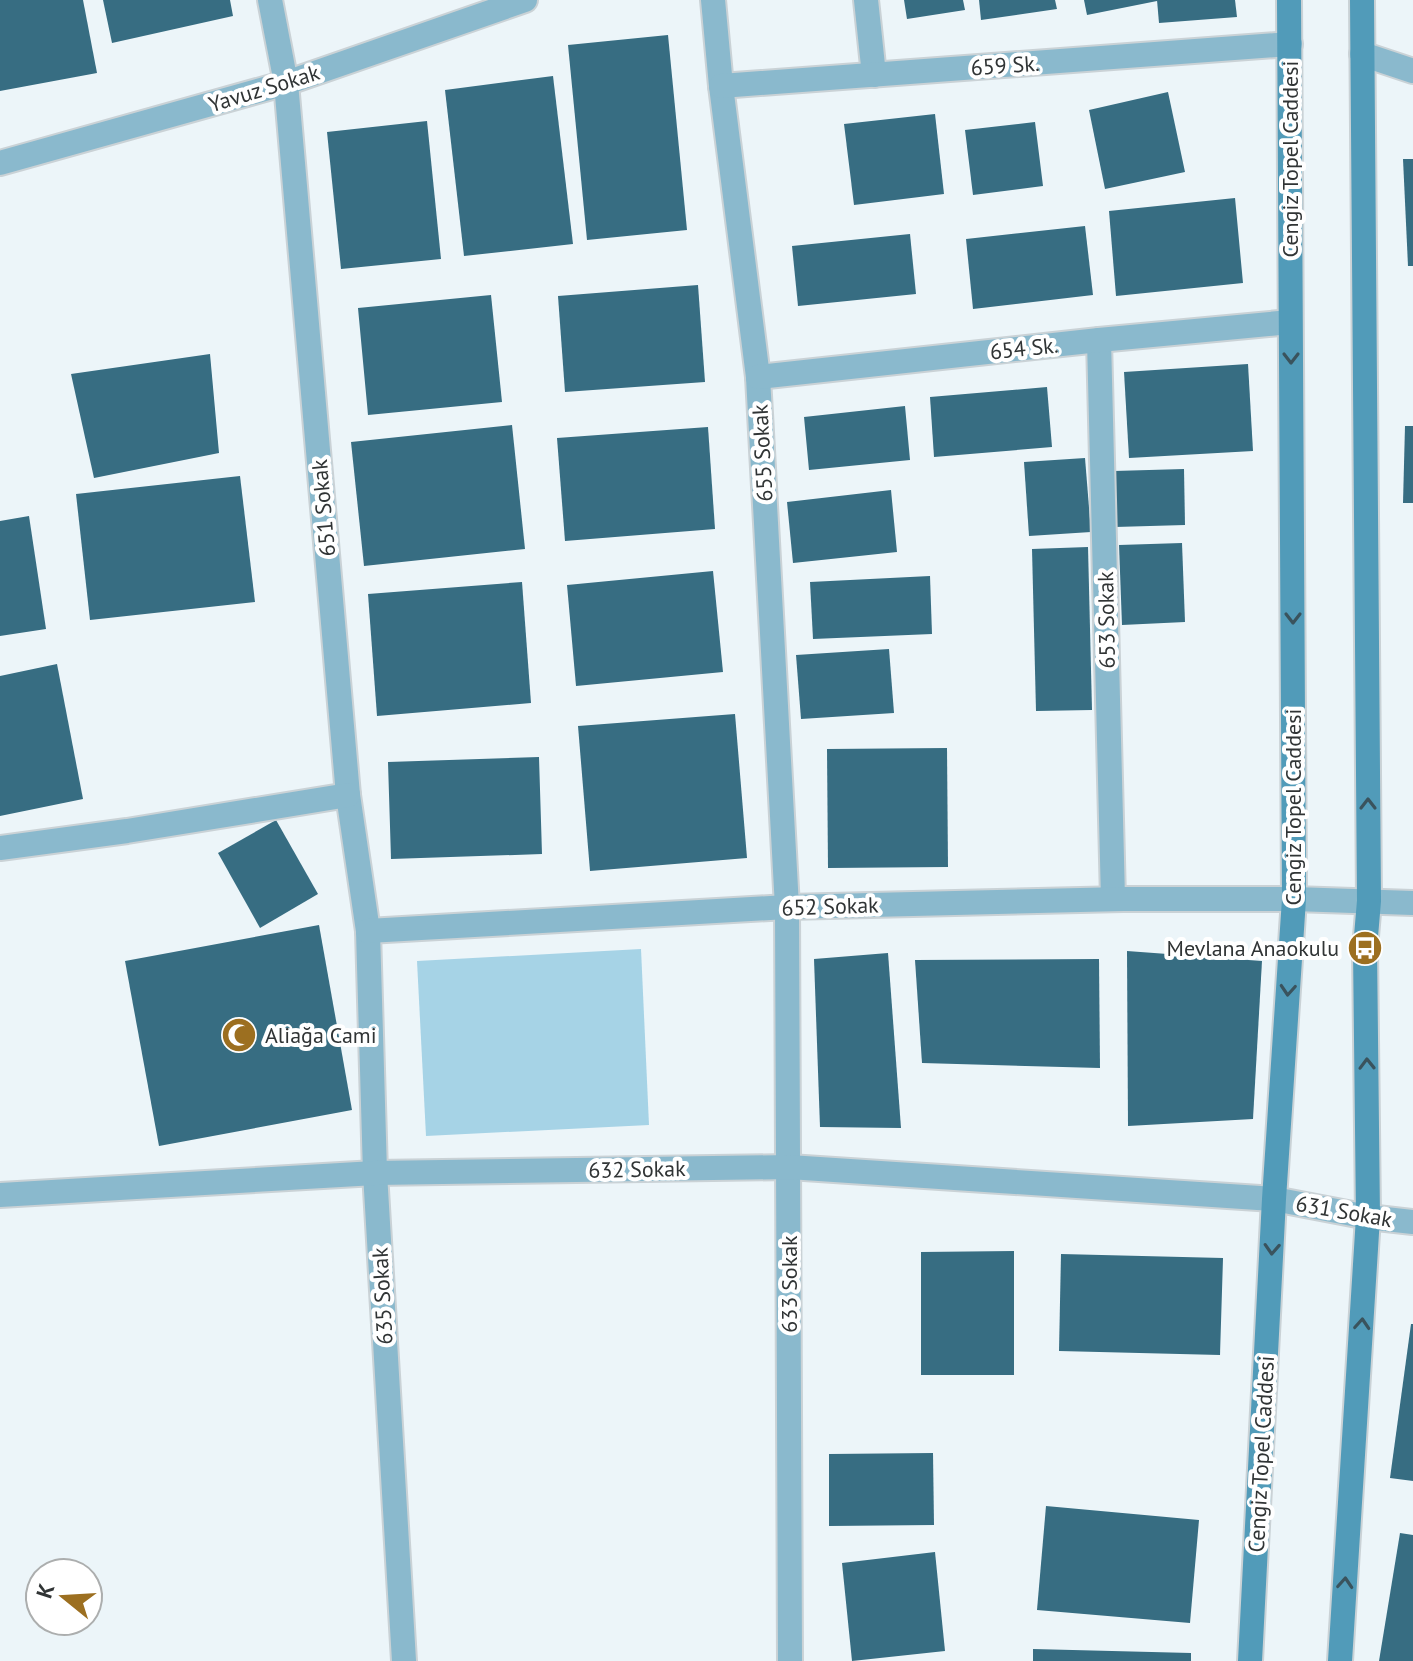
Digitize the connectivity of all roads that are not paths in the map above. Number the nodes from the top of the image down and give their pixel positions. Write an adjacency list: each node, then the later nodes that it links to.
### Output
1 (270, 0): 11 (street, 651 Sokak)
2 (525, 0): 11 (street, Yavuz Sokak)
3 (713, 0): 12 (street, 655 Sokak)
4 (866, 0): 10 (street)
5 (1289, 0): 7 (street, Cengiz Topel Caddesi)
6 (1362, 0): 8 (street)
7 (1290, 44): 10 (street, 659 Sk.); 14 (street, Cengiz Topel Caddesi)
8 (1362, 54): 9 (street); 21 (street, one-way to 8)
9 (1413, 71)
10 (874, 75): 12 (street, 659 Sk.)
11 (286, 83): 13 (street, Yavuz Sokak); 17 (street, 651 Sokak)
12 (721, 86): 16 (street, 655 Sokak)
13 (0, 163)
14 (1290, 322): 15 (street, 654 Sk.); 20 (street, Cengiz Topel Caddesi, one-way to 20)
15 (1099, 340): 16 (street, 654 Sk.); 19 (street, 653 Sokak)
16 (758, 377): 23 (street, 655 Sokak)
17 (348, 795): 18 (street); 24 (street, 651 Sokak)
18 (0, 848)
19 (1113, 899): 20 (street, 652 Sokak); 23 (street, 652 Sokak)
20 (1294, 899): 21 (street, 652 Sokak); 28 (street, Cengiz Topel Caddesi, one-way to 28)
21 (1369, 901): 22 (street, 652 Sokak); 29 (street, one-way to 21)
22 (1413, 903)
23 (787, 907): 24 (street, 652 Sokak); 25 (street, 633 Sokak)
24 (368, 931): 26 (street, 635 Sokak)
25 (789, 1167): 26 (street, 632 Sokak); 28 (street, 632 Sokak); 32 (street, 633 Sokak)
26 (375, 1173): 27 (street, 632 Sokak); 31 (street, 635 Sokak)
27 (0, 1195)
28 (1274, 1199): 29 (street, 631 Sokak); 33 (street, Cengiz Topel Caddesi, one-way to 33)
29 (1368, 1217): 30 (street, 631 Sokak); 34 (street, one-way to 29)
30 (1413, 1222)
31 (404, 1661)
32 (790, 1661)
33 (1250, 1661)
34 (1340, 1661)

